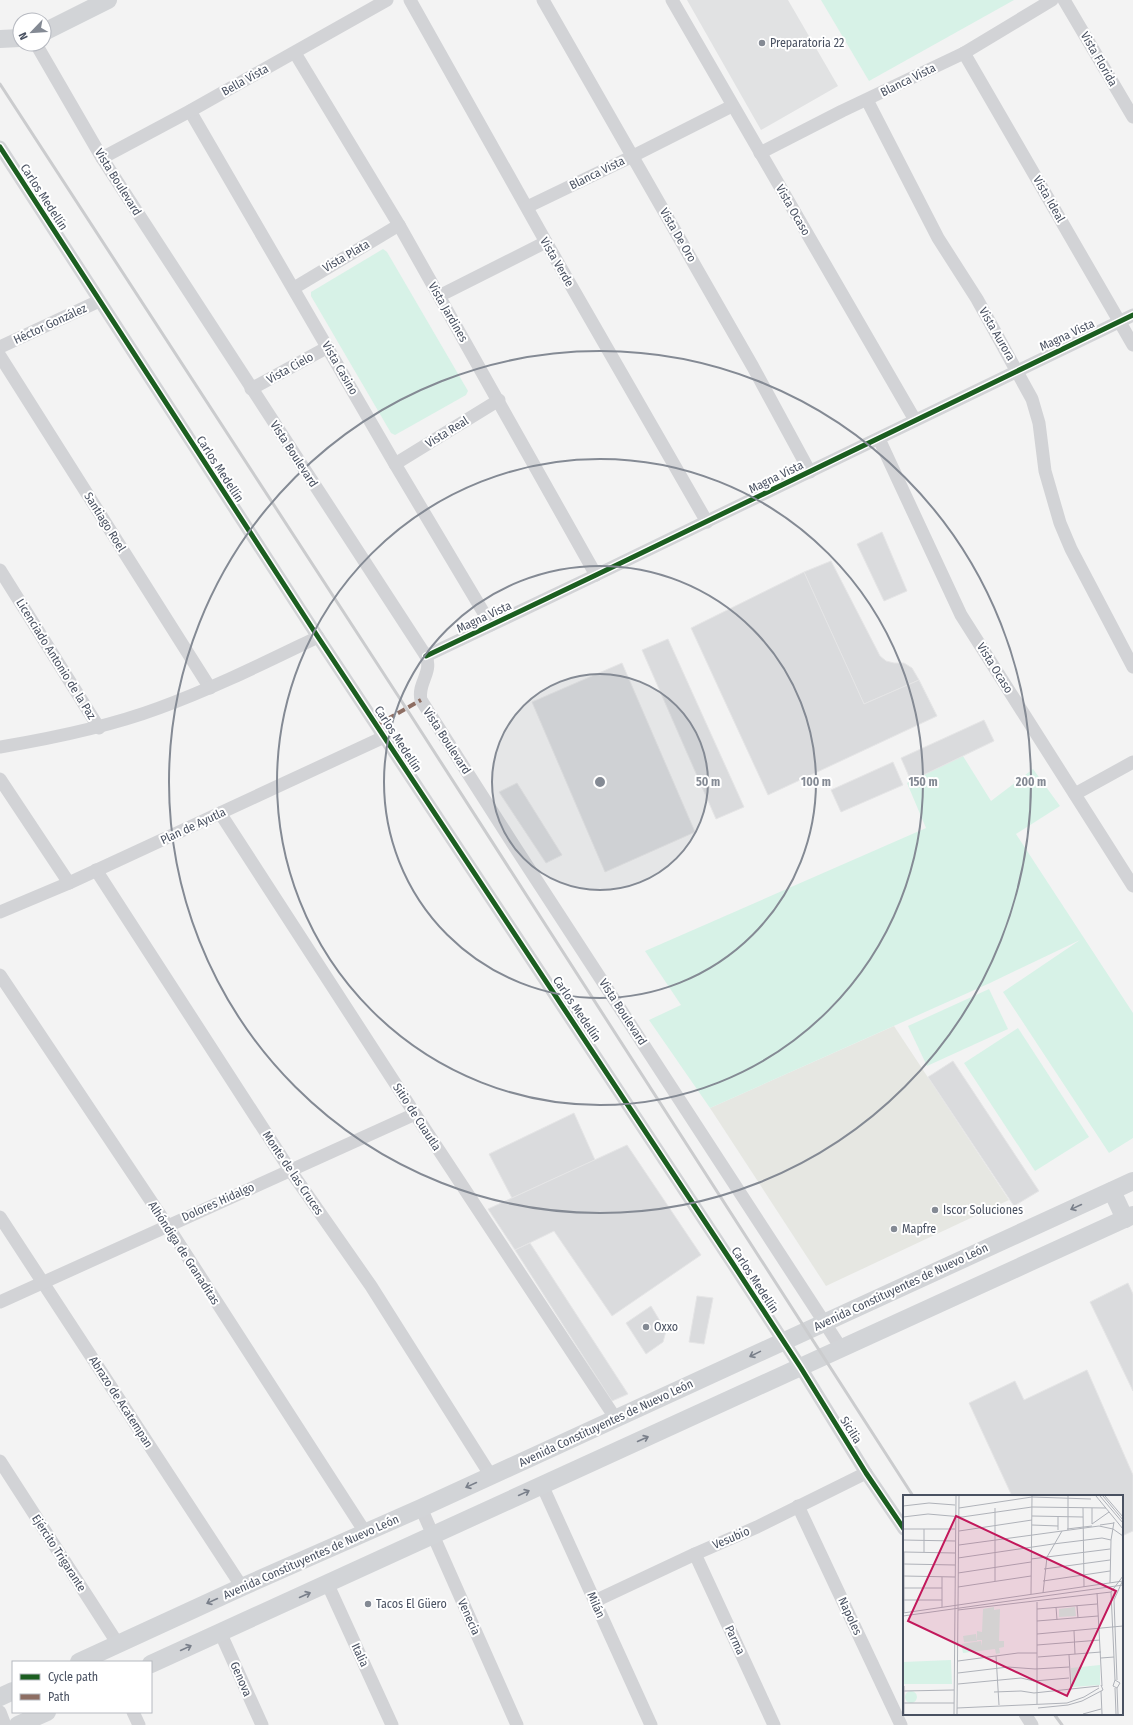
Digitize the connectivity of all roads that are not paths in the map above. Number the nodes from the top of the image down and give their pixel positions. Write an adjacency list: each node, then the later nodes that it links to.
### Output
1 (108, 0): 8 (main road)
2 (387, 0): 13 (street, Bella Vista)
3 (410, 0): 23 (street, Vista Verde)
4 (543, 0): 21 (street, Vista De Oro)
5 (672, 0): 16 (street, Vista Ocaso)
6 (1052, 0): 14 (street, Blanca Vista)
7 (1064, 0): 18 (street, Vista Florida)
8 (91, 4): 9 (main road)
9 (52, 27)
10 (12, 38): 11 (main road)
11 (0, 39)
12 (41, 52): 22 (street, Vista Boulevard)
13 (295, 53): 17 (street, Bella Vista); 24 (street, Vista Jardines)
14 (964, 53): 15 (street, Blanca Vista); 30 (street, Vista Ideal)
15 (866, 100): 20 (street, Blanca Vista); 35 (street, Vista Aurora)
16 (732, 106): 20 (street, Vista Ocaso); 21 (street, Blanca Vista)
17 (190, 111): 22 (street, Bella Vista); 26 (street, Vista Casino)
18 (1133, 117)
19 (0, 147): 28 (street, Carlos Medellín)
20 (760, 153): 38 (street, Vista Ocaso)
21 (633, 156): 23 (street, Blanca Vista); 41 (street, Vista De Oro)
22 (102, 158): 36 (street, Vista Boulevard)
23 (526, 207): 25 (street, Vista Verde)
24 (399, 225): 26 (street, Vista Plata); 27 (street, Vista Jardines)
25 (546, 242): 27 (street); 42 (street, Vista Verde)
26 (294, 288): 33 (street, Vista Casino)
27 (439, 296): 37 (street, Vista Jardines)
28 (99, 301): 32 (street, Héctor González); 46 (street, Carlos Medellín)
29 (1133, 314): 30 (street, Magna Vista)
30 (1119, 322): 31 (street, Vista Ideal); 35 (street, Magna Vista)
31 (1133, 345)
32 (0, 347)
33 (328, 347): 36 (street, Vista Cielo); 40 (street, Vista Casino)
34 (0, 356): 49 (street, Santiago Roel)
35 (1017, 370): 38 (street, Magna Vista); 48 (street, Vista Aurora)
36 (252, 389): 47 (street, Vista Boulevard)
37 (499, 400): 40 (street, Vista Real); 44 (street, Vista Jardines)
38 (915, 420): 39 (street, Magna Vista)
39 (879, 439): 41 (street, Magna Vista); 55 (street, Vista Ocaso)
40 (395, 464): 45 (street, Vista Casino)
41 (810, 472): 42 (street, Magna Vista)
42 (707, 522): 44 (street, Magna Vista)
43 (0, 570): 50 (street, Licenciado Antonio de la Paz)
44 (596, 576): 45 (street, Magna Vista)
45 (491, 625): 47 (street, Magna Vista)
46 (318, 637): 49 (street); 51 (street, Carlos Medellín)
47 (426, 656): 71 (street, Vista Boulevard)
48 (1133, 666)
49 (210, 688): 50 (street)
50 (99, 728): 52 (street)
51 (384, 737): 56 (street, Plan de Ayutla); 72 (street, Carlos Medellín)
52 (0, 747)
53 (1133, 762): 55 (street)
54 (0, 779): 58 (street)
55 (1075, 794): 59 (street, Vista Ocaso)
56 (220, 813): 57 (street, Plan de Ayutla); 62 (street, Sitio de Cuautla)
57 (96, 870): 58 (street, Plan de Ayutla); 63 (street, Monte de las Cruces)
58 (69, 883): 60 (street, Plan de Ayutla)
59 (1133, 886)
60 (0, 912)
61 (0, 975): 68 (street, Alhóndiga de Granaditas)
62 (415, 1114): 63 (street, Dolores Hidalgo); 75 (street, Sitio de Cuautla)
63 (290, 1170): 68 (street, Dolores Hidalgo); 78 (street, Monte de las Cruces)
64 (1133, 1181): 65 (main road, Avenida Constituyentes de Nuevo León)
65 (1112, 1191): 67 (main road); 71 (main road, Avenida Constituyentes de Nuevo León, one-way to 71)
66 (0, 1217): 69 (street, Abrazo de Acatempan)
67 (1129, 1217): 73 (main road)
68 (167, 1225): 69 (street, Dolores Hidalgo); 83 (street, Alhóndiga de Granaditas)
69 (42, 1282): 70 (street, Dolores Hidalgo); 87 (street, Abrazo de Acatempan)
70 (0, 1302)
71 (825, 1322): 72 (main road, Avenida Constituyentes de Nuevo León); 73 (street, Vista Boulevard)
72 (783, 1341): 74 (street, Sicilia); 75 (main road, Avenida Constituyentes de Nuevo León, one-way to 75)
73 (841, 1348): 74 (main road)
74 (801, 1368): 77 (street, Sicilia); 79 (main road, one-way to 74)
75 (616, 1419): 78 (main road, Avenida Constituyentes de Nuevo León)
76 (0, 1461): 90 (street, Ejército Trigarante)
77 (866, 1473): 80 (street, Vesubio); 82 (street, Sicilia)
78 (491, 1476): 81 (main road, Avenida Constituyentes de Nuevo León, one-way to 81)
79 (542, 1485): 84 (main road, one-way to 79); 88 (street, Milán)
80 (798, 1506): 85 (street, Vesubio); 107 (street, Napoles)
81 (421, 1508): 83 (main road, Avenida Constituyentes de Nuevo León); 84 (street, Venecia)
82 (903, 1528)
83 (365, 1532): 87 (main road, Avenida Constituyentes de Nuevo León)
84 (433, 1535): 86 (main road); 104 (street, Venecia)
85 (695, 1554): 88 (street, Vesubio); 106 (street, Parma)
86 (328, 1585): 89 (main road, one-way to 86); 103 (street, Italia)
87 (242, 1587): 90 (main road, Avenida Constituyentes de Nuevo León, one-way to 90)
88 (595, 1601): 105 (street, Milán)
89 (220, 1632): 92 (main road, one-way to 89); 102 (street, Genova)
90 (118, 1644): 91 (main road, Avenida Constituyentes de Nuevo León)
91 (80, 1661)
92 (152, 1664)
93 (12, 1691): 94 (main road)
94 (0, 1697)
95 (0, 1712): 99 (street)
96 (45, 1713): 100 (main road)
97 (133, 1713): 101 (street)
98 (1026, 1715): 108 (street)
99 (5, 1725)
100 (18, 1725)
101 (139, 1725)
102 (262, 1725)
103 (392, 1725)
104 (517, 1725)
105 (651, 1725)
106 (774, 1725)
107 (901, 1725)
108 (1032, 1725)

